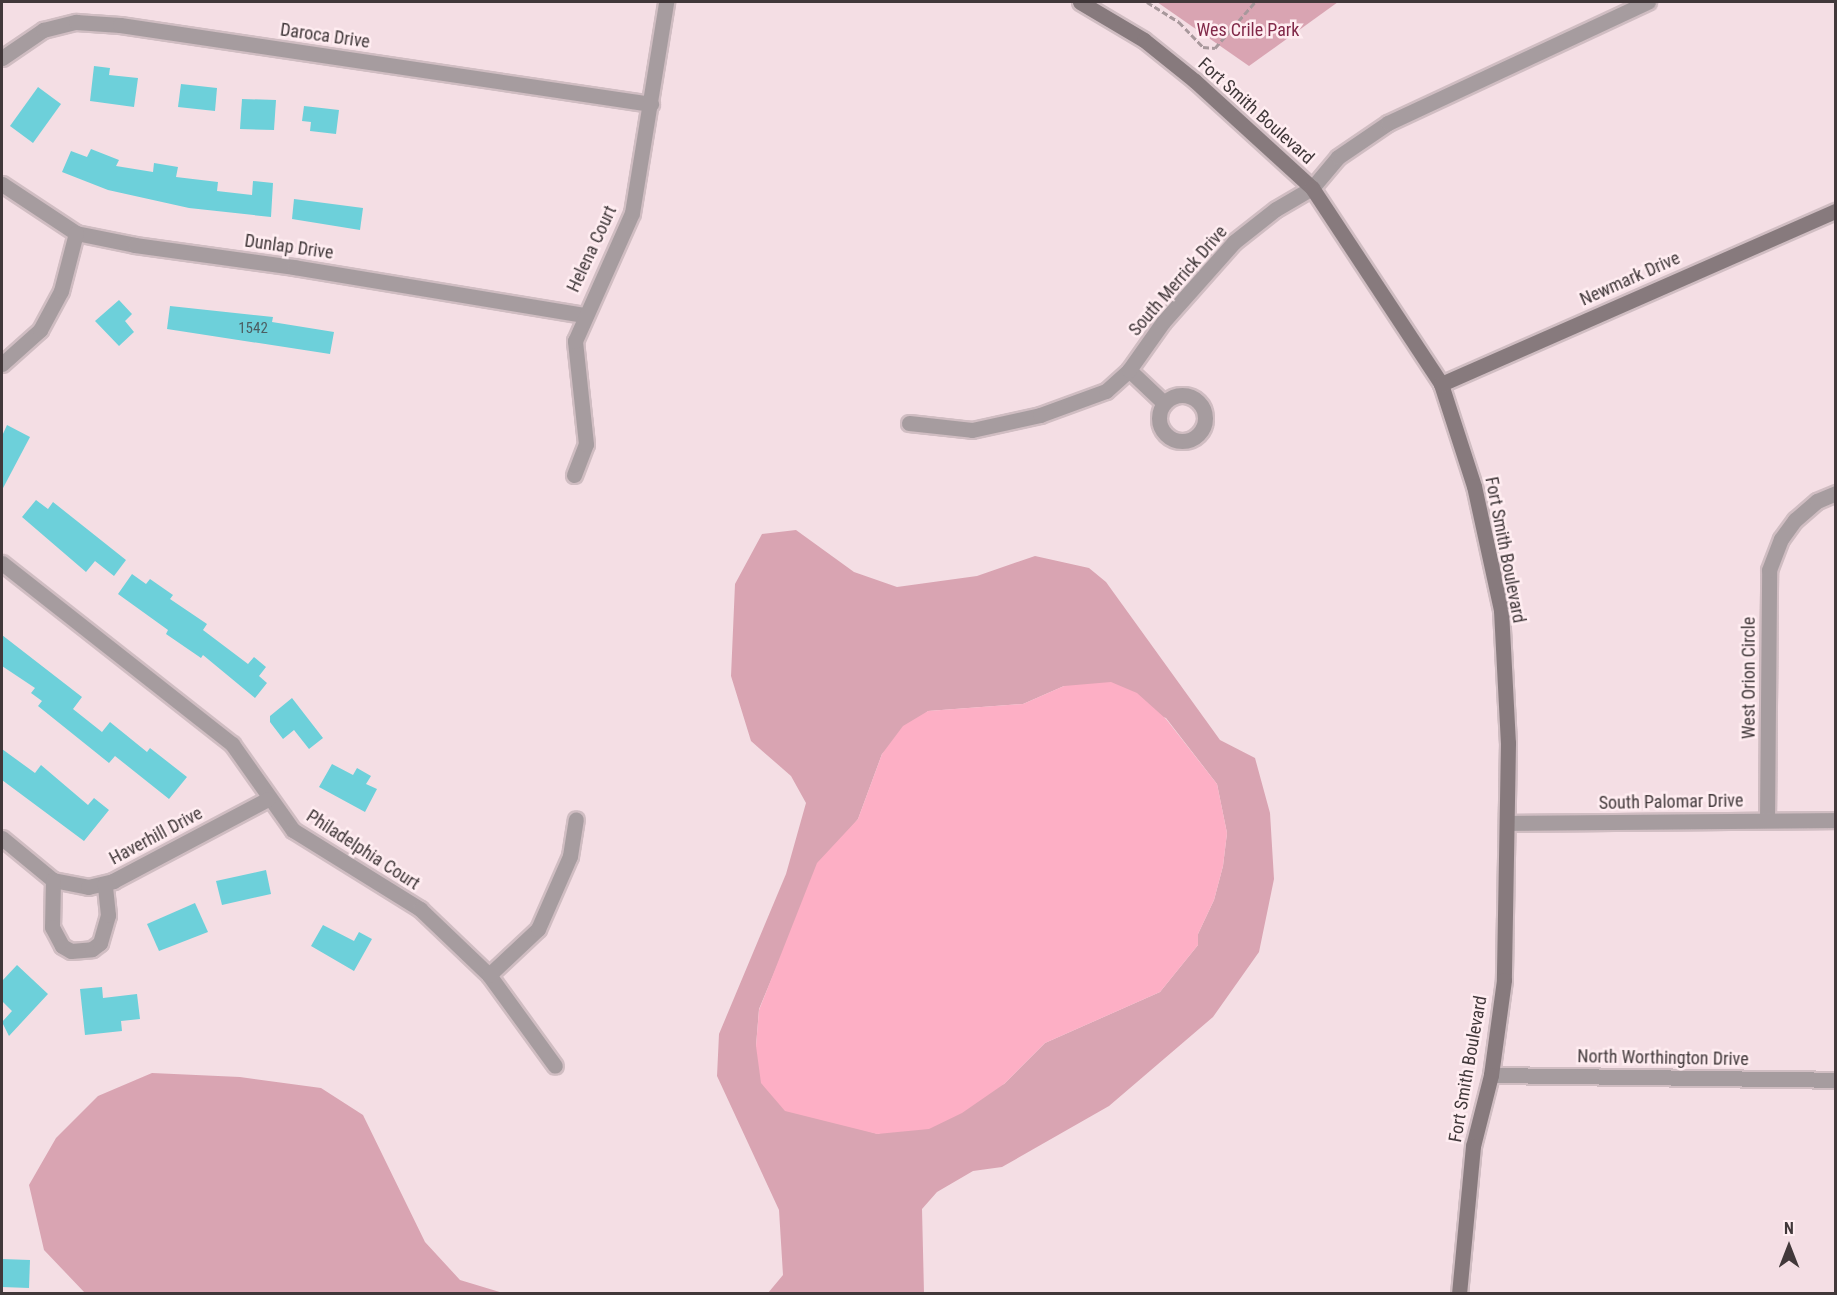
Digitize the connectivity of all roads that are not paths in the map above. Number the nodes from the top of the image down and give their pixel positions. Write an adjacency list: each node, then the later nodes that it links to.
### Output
1 (666, 2): 5 (street, Helena Court)
2 (1080, 2): 7 (street, Fort Smith Boulevard)
3 (1648, 2): 7 (street, South Merrick Drive)
4 (2, 58): 5 (street, Daroca Drive)
5 (651, 104): 10 (street, Helena Court)
6 (2, 184): 9 (street, Dunlap Drive)
7 (1312, 188): 12 (street, South Merrick Drive); 13 (street, Fort Smith Boulevard)
8 (1836, 211): 13 (street, Newmark Drive)
9 (76, 233): 10 (street, Dunlap Drive); 11 (street)
10 (584, 315): 16 (street, Helena Court)
11 (2, 364)
12 (1129, 370): 14 (street); 15 (street, South Merrick Drive)
13 (1441, 384): 23 (street, Fort Smith Boulevard)
14 (1164, 403)
15 (909, 423)
16 (574, 475)
17 (1836, 494): 21 (street, West Orion Circle)
18 (2, 563): 19 (street, Philadelphia Court)
19 (268, 799): 26 (street, Haverhill Drive); 27 (street, Philadelphia Court)
20 (576, 819): 27 (street)
21 (1767, 820): 22 (street, South Palomar Drive); 23 (street, South Palomar Drive)
22 (1836, 820)
23 (1507, 823): 29 (street, Fort Smith Boulevard)
24 (2, 838): 25 (street, Haverhill Drive)
25 (53, 880): 26 (street, Haverhill Drive); 26 (street)
26 (105, 884)
27 (489, 975): 28 (street, Philadelphia Court)
28 (555, 1066)
29 (1491, 1075): 30 (street, North Worthington Drive); 31 (street, Fort Smith Boulevard)
30 (1836, 1080)
31 (1459, 1293)

